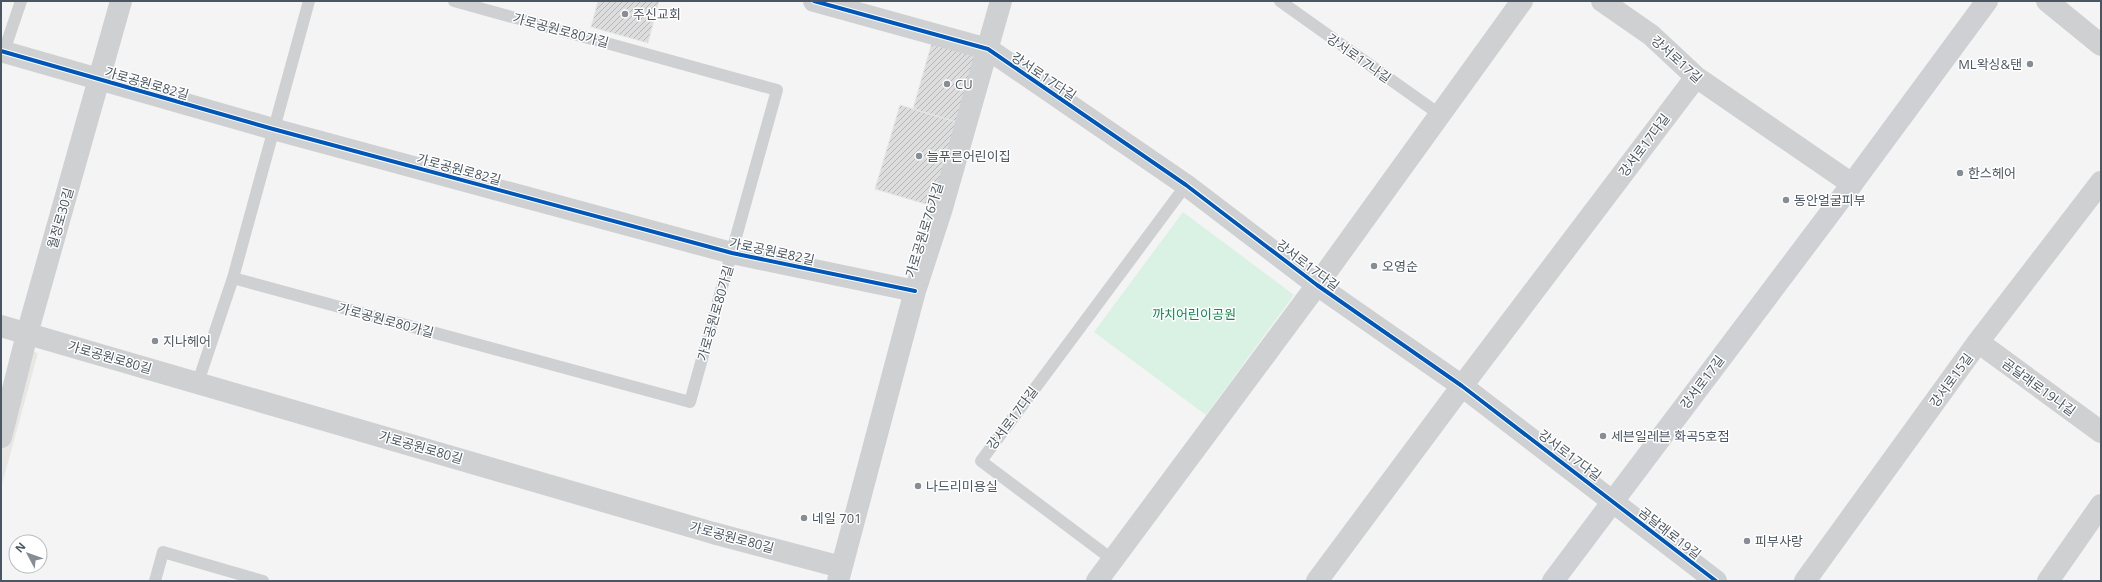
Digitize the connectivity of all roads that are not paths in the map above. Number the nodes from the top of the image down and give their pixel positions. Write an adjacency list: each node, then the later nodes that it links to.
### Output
1 (21, 1): 14 (lane, 가로공원로82길)
2 (121, 1): 16 (street, 월정로30길)
3 (309, 1): 18 (lane)
4 (454, 1): 22 (lane, 가로공원로80가길)
5 (814, 1): 13 (street, 강서로17다길)
6 (1001, 1): 13 (street, 가로공원로76가길)
7 (1280, 1): 17 (lane, 강서로17나길)
8 (1522, 1): 17 (street, 강서로17다길)
9 (1602, 1): 15 (street, 강서로17길)
10 (1987, 1): 20 (street, 강서로17길)
11 (2047, 1): 12 (street)
12 (2101, 45)
13 (988, 49): 21 (street, 강서로17다길); 25 (street, 가로공원로76가길)
14 (2, 54): 16 (street, 가로공원로82길)
15 (1696, 77): 20 (street, 강서로17길); 30 (street, 강서로17다길)
16 (100, 80): 18 (street, 가로공원로82길); 27 (street, 월정로30길)
17 (1439, 114): 24 (street, 강서로17다길)
18 (273, 129): 22 (street, 가로공원로82길); 23 (lane)
19 (2101, 182): 28 (street, 강서로15길)
20 (1852, 184): 33 (street, 강서로17길)
21 (1186, 185): 24 (street, 강서로17다길); 35 (lane, 강서로17다길)
22 (732, 254): 23 (lane, 가로공원로80가길); 25 (street, 가로공원로82길)
23 (233, 278): 29 (lane)
24 (1317, 284): 30 (street, 강서로17다길); 35 (street, 강서로17다길)
25 (915, 291): 36 (street, 가로공원로76가길)
26 (1, 326): 27 (street, 가로공원로80길)
27 (27, 334): 29 (street, 가로공원로80길); 32 (street, 월정로30길)
28 (1978, 342): 31 (street, 곰달래로19나길); 43 (street, 강서로15길)
29 (198, 382): 36 (street, 가로공원로80길)
30 (1462, 386): 33 (street, 강서로17다길); 40 (street, 강서로17다길)
31 (2101, 432)
32 (1, 436)
33 (1613, 501): 41 (street, 강서로17길); 42 (street, 곰달래로19길)
34 (2101, 505): 44 (street)
35 (1113, 560): 39 (street, 강서로17다길)
36 (840, 574)
37 (155, 581): 38 (lane)
38 (263, 581)
39 (1097, 581)
40 (1317, 581)
41 (1553, 581)
42 (1716, 581)
43 (1805, 581)
44 (2048, 581)

